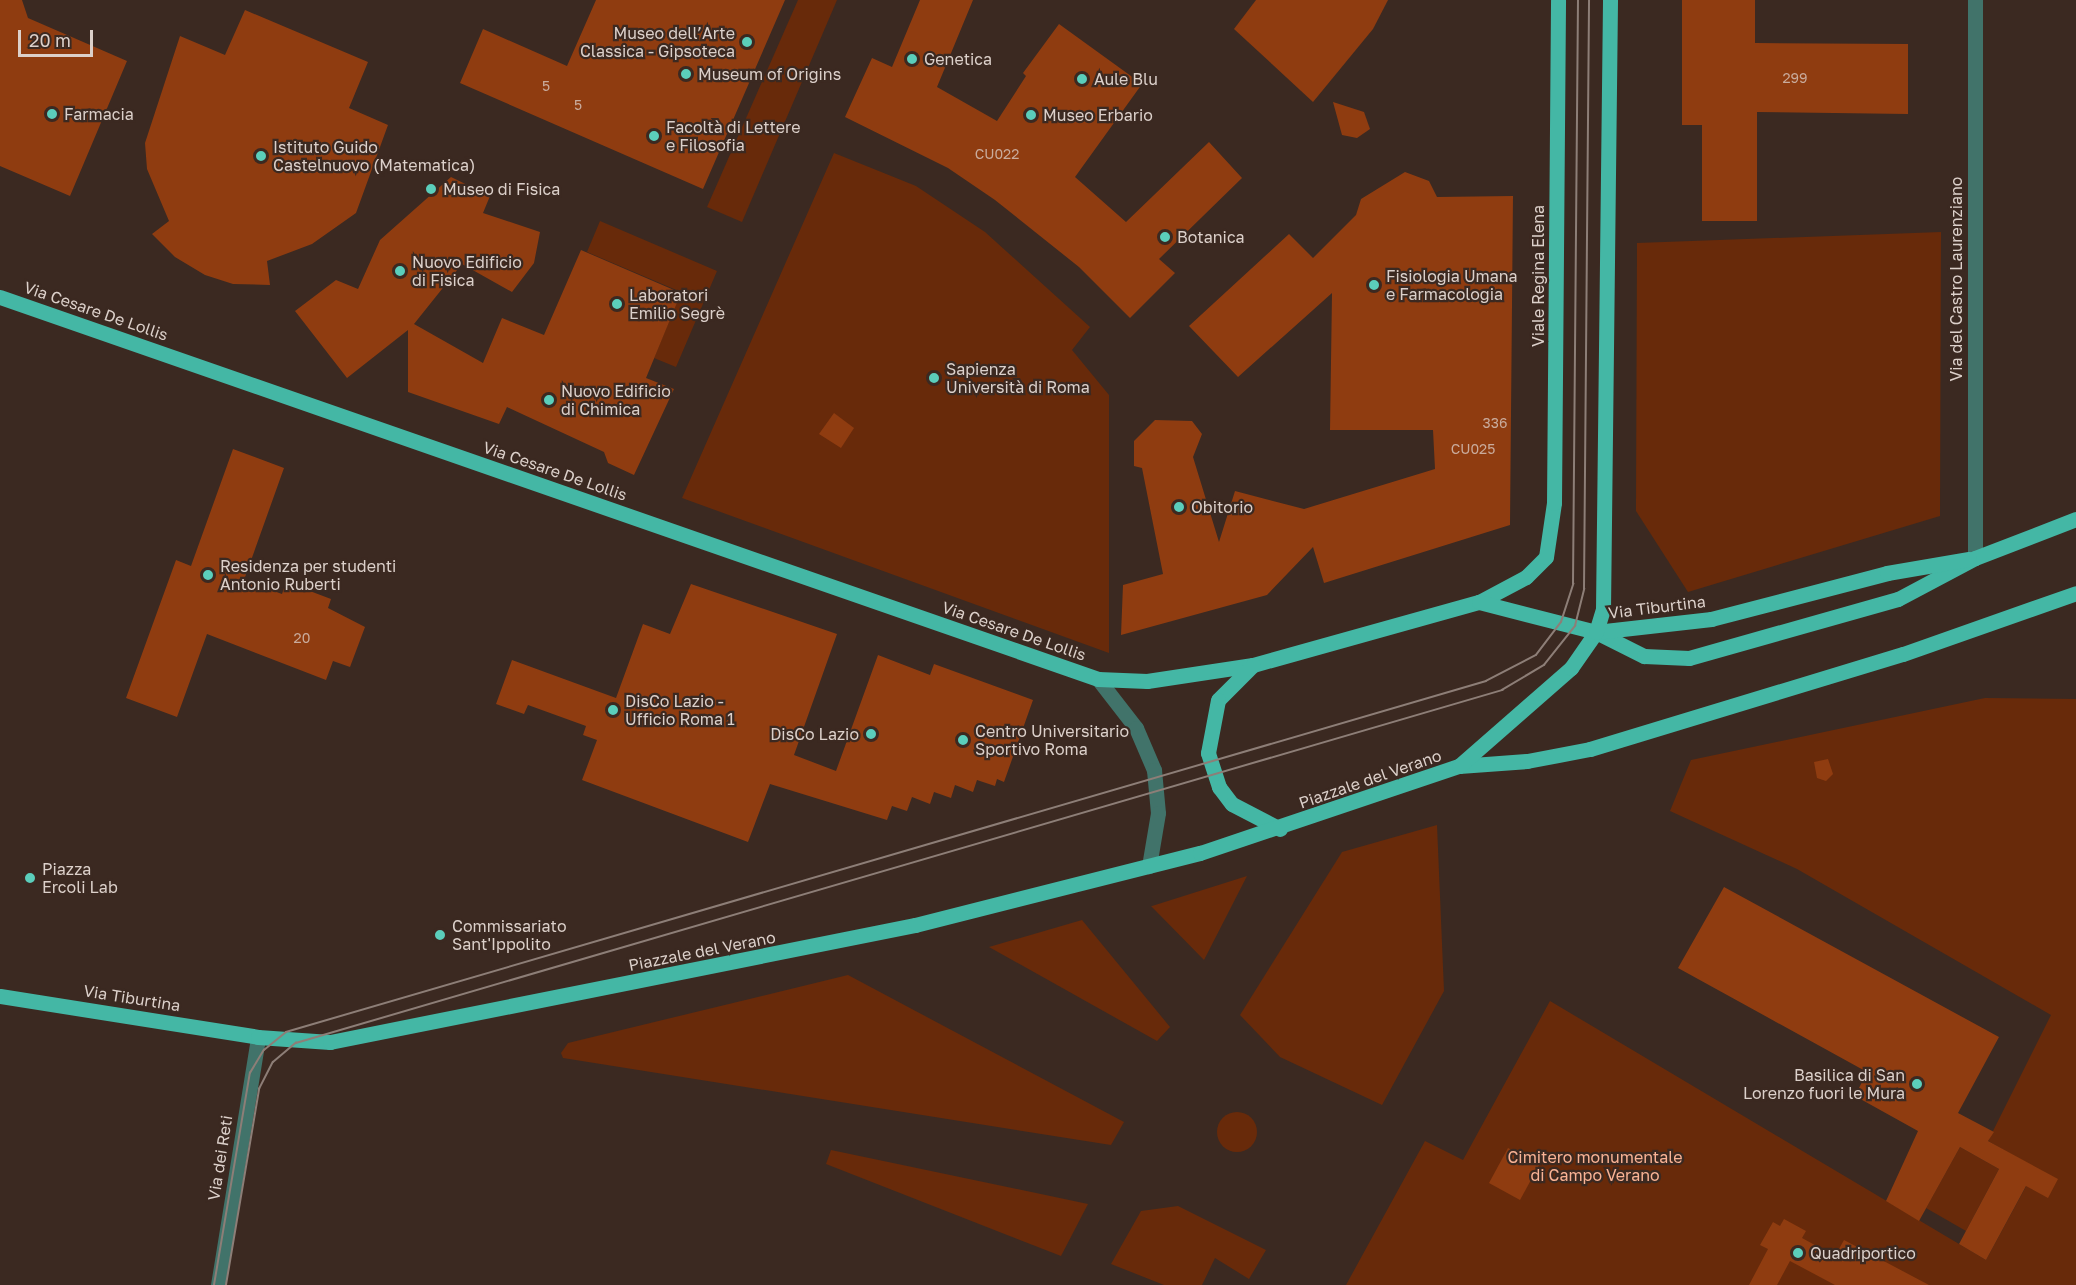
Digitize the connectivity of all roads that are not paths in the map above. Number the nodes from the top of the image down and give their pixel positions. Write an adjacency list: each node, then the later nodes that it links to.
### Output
1 (1558, 0): 8 (main road, Viale Regina Elena)
2 (1610, 0): 9 (main road, Piazzale del Verano)
3 (1975, 0): 6 (street, Via del Castro Laurenziano)
4 (0, 297): 11 (main road, Via Cesare De Lollis)
5 (2076, 519): 6 (main road, Via Tiburtina)
6 (1975, 558): 9 (main road, Via Tiburtina); 9 (main road, Via Tiburtina)
7 (2076, 593): 12 (main road)
8 (1479, 602): 9 (main road); 10 (main road)
9 (1596, 632): 12 (main road, Piazzale del Verano)
10 (1253, 665): 11 (main road); 13 (main road)
11 (1098, 679): 14 (street)
12 (1459, 766): 13 (main road, Piazzale del Verano)
13 (1280, 829): 14 (main road, Piazzale del Verano)
14 (1149, 866): 16 (main road, Piazzale del Verano)
15 (0, 996): 16 (main road, Via Tiburtina)
16 (258, 1037): 17 (street, Via dei Reti)
17 (218, 1285)

